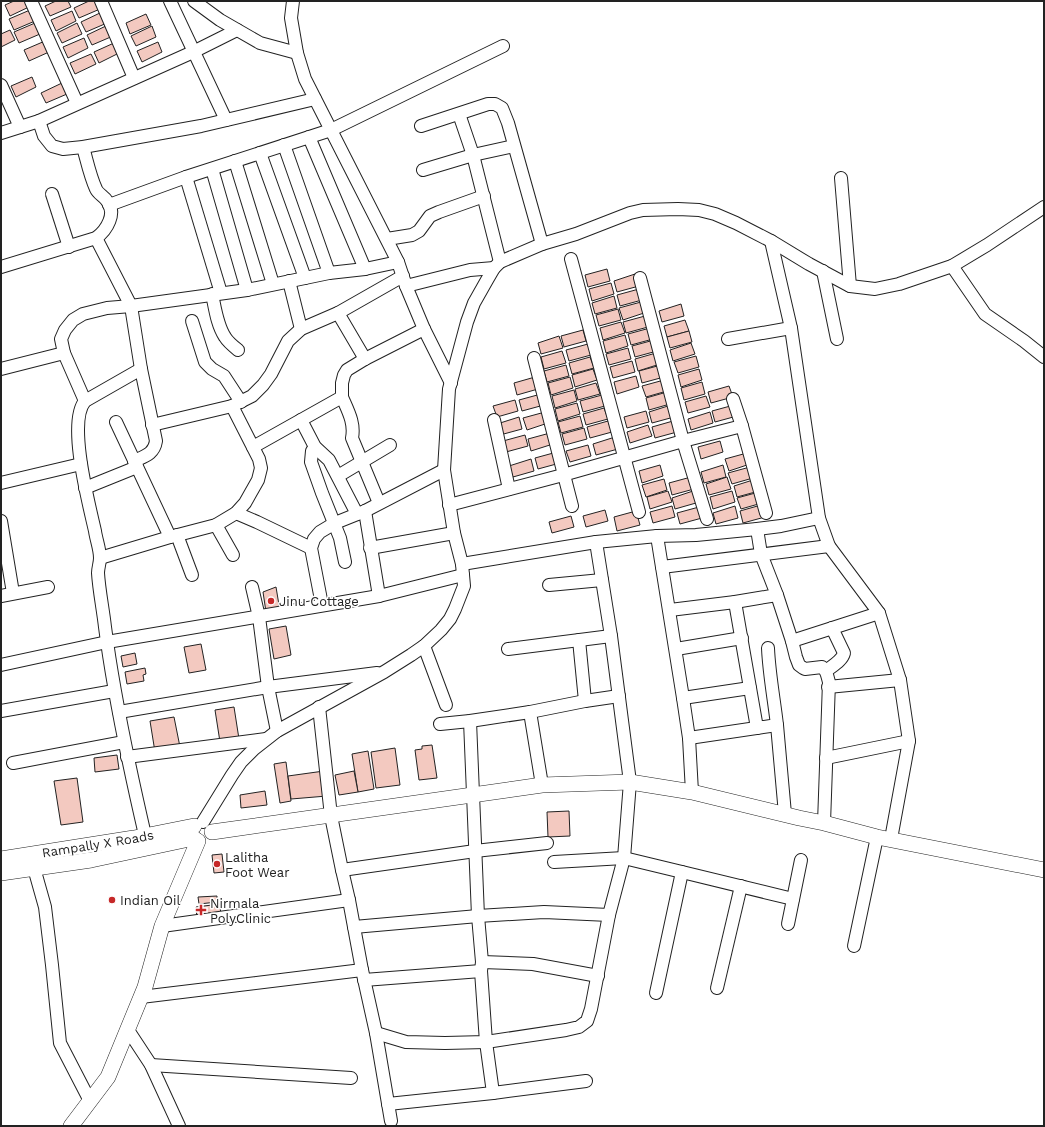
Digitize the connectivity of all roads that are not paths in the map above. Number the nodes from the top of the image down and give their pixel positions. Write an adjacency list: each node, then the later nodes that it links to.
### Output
1 (31, 1): 13 (street)
2 (101, 1): 10 (street)
3 (170, 1): 8 (street)
4 (194, 1): 6 (street)
5 (293, 1): 9 (street)
6 (237, 30): 8 (street); 9 (street)
7 (503, 46): 19 (street)
8 (193, 52): 10 (street); 15 (street)
9 (297, 53): 12 (street)
10 (134, 78): 13 (street)
11 (1, 85): 18 (street)
12 (315, 99): 15 (street); 19 (street)
13 (77, 104): 16 (street)
14 (460, 114): 17 (street); 23 (street); 26 (street)
15 (226, 120): 24 (street)
16 (38, 121): 18 (street); 24 (street)
17 (421, 126)
18 (20, 127): 20 (street)
19 (331, 130): 21 (street); 37 (street)
20 (1, 133)
21 (309, 137): 22 (street); 46 (street)
22 (284, 145): 25 (street); 48 (street)
23 (514, 146): 26 (street); 39 (street)
24 (84, 147): 34 (street)
25 (260, 153): 27 (street); 49 (street)
26 (473, 155): 29 (street); 33 (street)
27 (235, 161): 28 (street); 53 (street)
28 (212, 169): 30 (street); 55 (street)
29 (423, 170)
30 (186, 177): 34 (street); 56 (street)
31 (841, 178): 54 (street)
32 (52, 194): 40 (street)
33 (484, 196): 37 (street); 44 (street)
34 (109, 205): 36 (street)
35 (1044, 207): 45 (street)
36 (96, 238): 40 (street); 57 (street)
37 (387, 240): 42 (street)
38 (771, 241): 39 (street); 47 (street); 60 (street)
39 (542, 244): 44 (street)
40 (69, 247): 43 (street)
41 (571, 259): 86 (street)
42 (398, 262): 46 (street); 52 (street)
43 (2, 264)
44 (497, 265): 52 (street); 72 (street)
45 (952, 266): 54 (street); 68 (street)
46 (365, 269): 48 (street)
47 (823, 271): 54 (street); 64 (street)
48 (329, 273): 49 (street)
49 (305, 278): 51 (street)
50 (640, 278): 82 (street)
51 (289, 281): 53 (street); 61 (street)
52 (405, 281): 58 (street); 62 (street)
53 (273, 284): 55 (street)
54 (850, 286)
55 (247, 290): 56 (street)
56 (216, 294): 57 (street); 65 (street)
57 (131, 306): 66 (street); 71 (street)
58 (338, 313): 61 (street); 69 (street)
59 (192, 321): 76 (street)
60 (791, 328): 63 (street); 103 (street)
61 (301, 329): 76 (street)
62 (424, 329): 69 (street); 72 (street)
63 (728, 339)
64 (837, 340)
65 (238, 350)
66 (64, 353): 70 (street); 75 (street)
67 (534, 358): 91 (street)
68 (1044, 358)
69 (365, 359): 73 (street)
70 (1, 369)
71 (141, 369): 75 (street); 80 (street)
72 (451, 383): 90 (street)
73 (342, 397): 77 (street); 87 (street)
74 (733, 398): 81 (street)
75 (85, 400): 88 (street)
76 (237, 404): 80 (street); 84 (street)
77 (301, 420): 84 (street); 85 (street)
78 (494, 420): 95 (street)
79 (116, 422): 89 (street)
80 (152, 425): 89 (street)
81 (742, 426): 82 (street); 102 (street)
82 (683, 440): 86 (street); 104 (street)
83 (390, 445): 87 (street)
84 (253, 447): 101 (street)
85 (315, 447): 92 (street); 106 (street)
86 (625, 457): 91 (street); 100 (street)
87 (361, 462): 92 (street); 96 (street)
88 (81, 464): 93 (street); 94 (street)
89 (136, 464): 94 (street); 110 (street)
90 (444, 470): 96 (street); 97 (street)
91 (563, 475): 95 (street); 98 (street)
92 (338, 476): 99 (street)
93 (1, 483)
94 (85, 488): 118 (street)
95 (509, 489): 97 (street)
96 (379, 503): 99 (street)
97 (450, 505): 109 (street)
98 (572, 506)
99 (361, 512): 106 (street); 115 (street)
100 (639, 512)
101 (236, 513): 107 (street); 114 (street)
102 (766, 513)
103 (819, 518): 108 (street); 113 (street)
104 (707, 519)
105 (1, 521): 127 (street)
106 (335, 523): 114 (street); 119 (street)
107 (216, 525): 110 (street); 117 (street)
108 (757, 529): 111 (street); 116 (street)
109 (454, 533): 115 (street); 121 (street)
110 (173, 536): 118 (street); 122 (street)
111 (657, 536): 112 (street); 120 (street)
112 (596, 542): 121 (street); 123 (street)
113 (829, 546): 116 (street); 133 (street)
114 (311, 548): 131 (street)
115 (370, 548): 129 (street)
116 (761, 554): 120 (street); 128 (street)
117 (233, 556)
118 (100, 558): 140 (street)
119 (344, 562)
120 (662, 567): 132 (street)
121 (462, 569): 129 (street); 141 (street)
122 (192, 575)
123 (602, 580): 124 (street); 136 (street)
124 (550, 585)
125 (48, 587): 127 (street)
126 (252, 587): 134 (street)
127 (7, 595)
128 (777, 595): 130 (street); 139 (street)
129 (379, 596): 131 (street)
130 (735, 602): 132 (street); 137 (street)
131 (322, 605): 134 (street)
132 (670, 610): 142 (street)
133 (879, 613): 135 (street); 148 (street)
134 (258, 617): 140 (street); 149 (street)
135 (832, 628): 139 (street); 146 (street)
136 (611, 636): 138 (street); 153 (street)
137 (742, 638): 142 (street); 151 (street)
138 (579, 640): 144 (street); 155 (street)
139 (792, 641): 146 (street)
140 (107, 642): 145 (street); 152 (street)
141 (424, 646): 147 (street); 156 (street)
142 (676, 648): 154 (street)
143 (768, 648): 163 (street)
144 (508, 649)
145 (1, 665)
146 (826, 671): 150 (street)
147 (384, 672): 149 (street); 157 (street)
148 (900, 680): 150 (street); 168 (street)
149 (268, 687): 159 (street); 165 (street)
150 (828, 687): 171 (street)
151 (750, 688): 154 (street); 164 (street)
152 (114, 691): 158 (street); 159 (street)
153 (619, 696): 155 (street); 173 (street)
154 (683, 698): 166 (street)
155 (585, 701): 160 (street)
156 (446, 705)
157 (319, 707): 165 (street); 178 (street)
158 (1, 711)
159 (119, 712): 169 (street)
160 (530, 712): 161 (street); 174 (street)
161 (470, 721): 162 (street); 176 (street)
162 (440, 724)
163 (777, 725): 164 (street); 177 (street)
164 (757, 728): 166 (street)
165 (276, 731): 167 (street)
166 (689, 738): 175 (street)
167 (266, 739): 170 (street); 180 (street)
168 (909, 741): 171 (street); 182 (street)
169 (124, 742): 170 (street); 172 (street)
170 (127, 757): 181 (street)
171 (826, 758): 179 (street)
172 (13, 763)
173 (630, 782): 174 (main road); 175 (main road); 185 (street)
174 (542, 785): 176 (main road)
175 (692, 792): 177 (main road)
176 (472, 795): 178 (main road); 184 (street)
177 (785, 814): 179 (main road)
178 (331, 816): 180 (main road); 190 (street)
179 (824, 823): 182 (main road)
180 (200, 832): 181 (main road, Rampally X Roads); 189 (main road); 200 (main road)
181 (145, 835): 186 (main road, Rampally X Roads)
182 (884, 838): 191 (main road); 202 (street)
183 (547, 843): 184 (street)
184 (475, 851): 190 (street); 198 (street)
185 (624, 858): 188 (street); 192 (street); 197 (street)
186 (1, 859)
187 (801, 860): 195 (street)
188 (554, 862)
189 (34, 868): 193 (main road); 216 (street)
190 (342, 870): 196 (street)
191 (1044, 870)
192 (682, 872): 194 (street); 207 (street)
193 (1, 873)
194 (741, 886): 195 (street); 206 (street)
195 (793, 899): 199 (street)
196 (349, 900): 200 (street); 201 (street)
197 (609, 915): 198 (street); 205 (street)
198 (478, 916): 201 (street); 203 (street)
199 (788, 924)
200 (162, 926): 208 (main road)
201 (354, 927): 204 (street)
202 (854, 946)
203 (481, 967): 204 (street); 205 (street); 211 (street)
204 (363, 975): 208 (street); 210 (street)
205 (598, 976): 211 (street)
206 (717, 988)
207 (656, 993)
208 (141, 997): 209 (main road)
209 (128, 1030): 212 (street); 216 (main road)
210 (376, 1033): 211 (street); 217 (street)
211 (486, 1042): 215 (street)
212 (151, 1064): 213 (street); 219 (street)
213 (351, 1078)
214 (586, 1081): 215 (street)
215 (493, 1093): 217 (street)
216 (90, 1101): 220 (main road)
217 (388, 1104): 218 (street)
218 (391, 1121)
219 (174, 1123)
220 (72, 1126)

